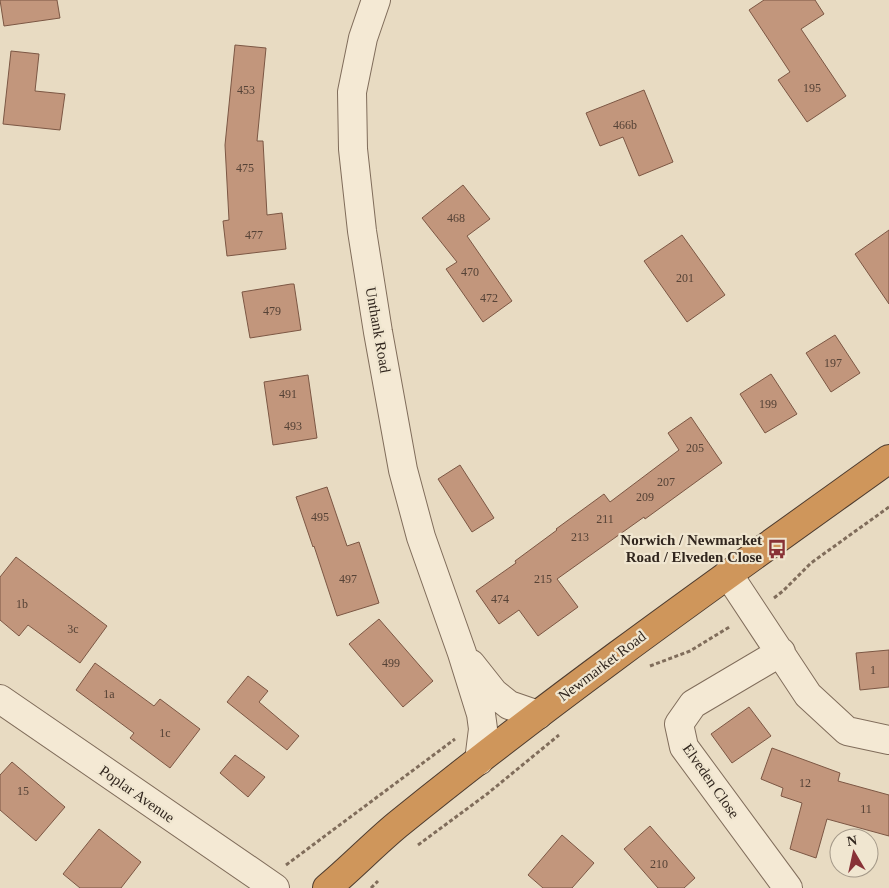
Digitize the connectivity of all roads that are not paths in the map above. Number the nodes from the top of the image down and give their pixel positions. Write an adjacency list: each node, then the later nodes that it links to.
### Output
1 (376, 0): 5 (street, Unthank Road)
2 (889, 459): 3 (highway, Newmarket Road)
3 (728, 574): 4 (street); 7 (highway, Newmarket Road)
4 (781, 652): 8 (street); 12 (street, Elveden Close)
5 (462, 653): 7 (street, Unthank Road); 9 (street, Unthank Road)
6 (0, 699): 10 (street, Poplar Avenue)
7 (538, 715): 9 (highway, Newmarket Road)
8 (889, 740)
9 (479, 761): 11 (highway, Newmarket Road)
10 (270, 884)
11 (326, 888)
12 (788, 888)

